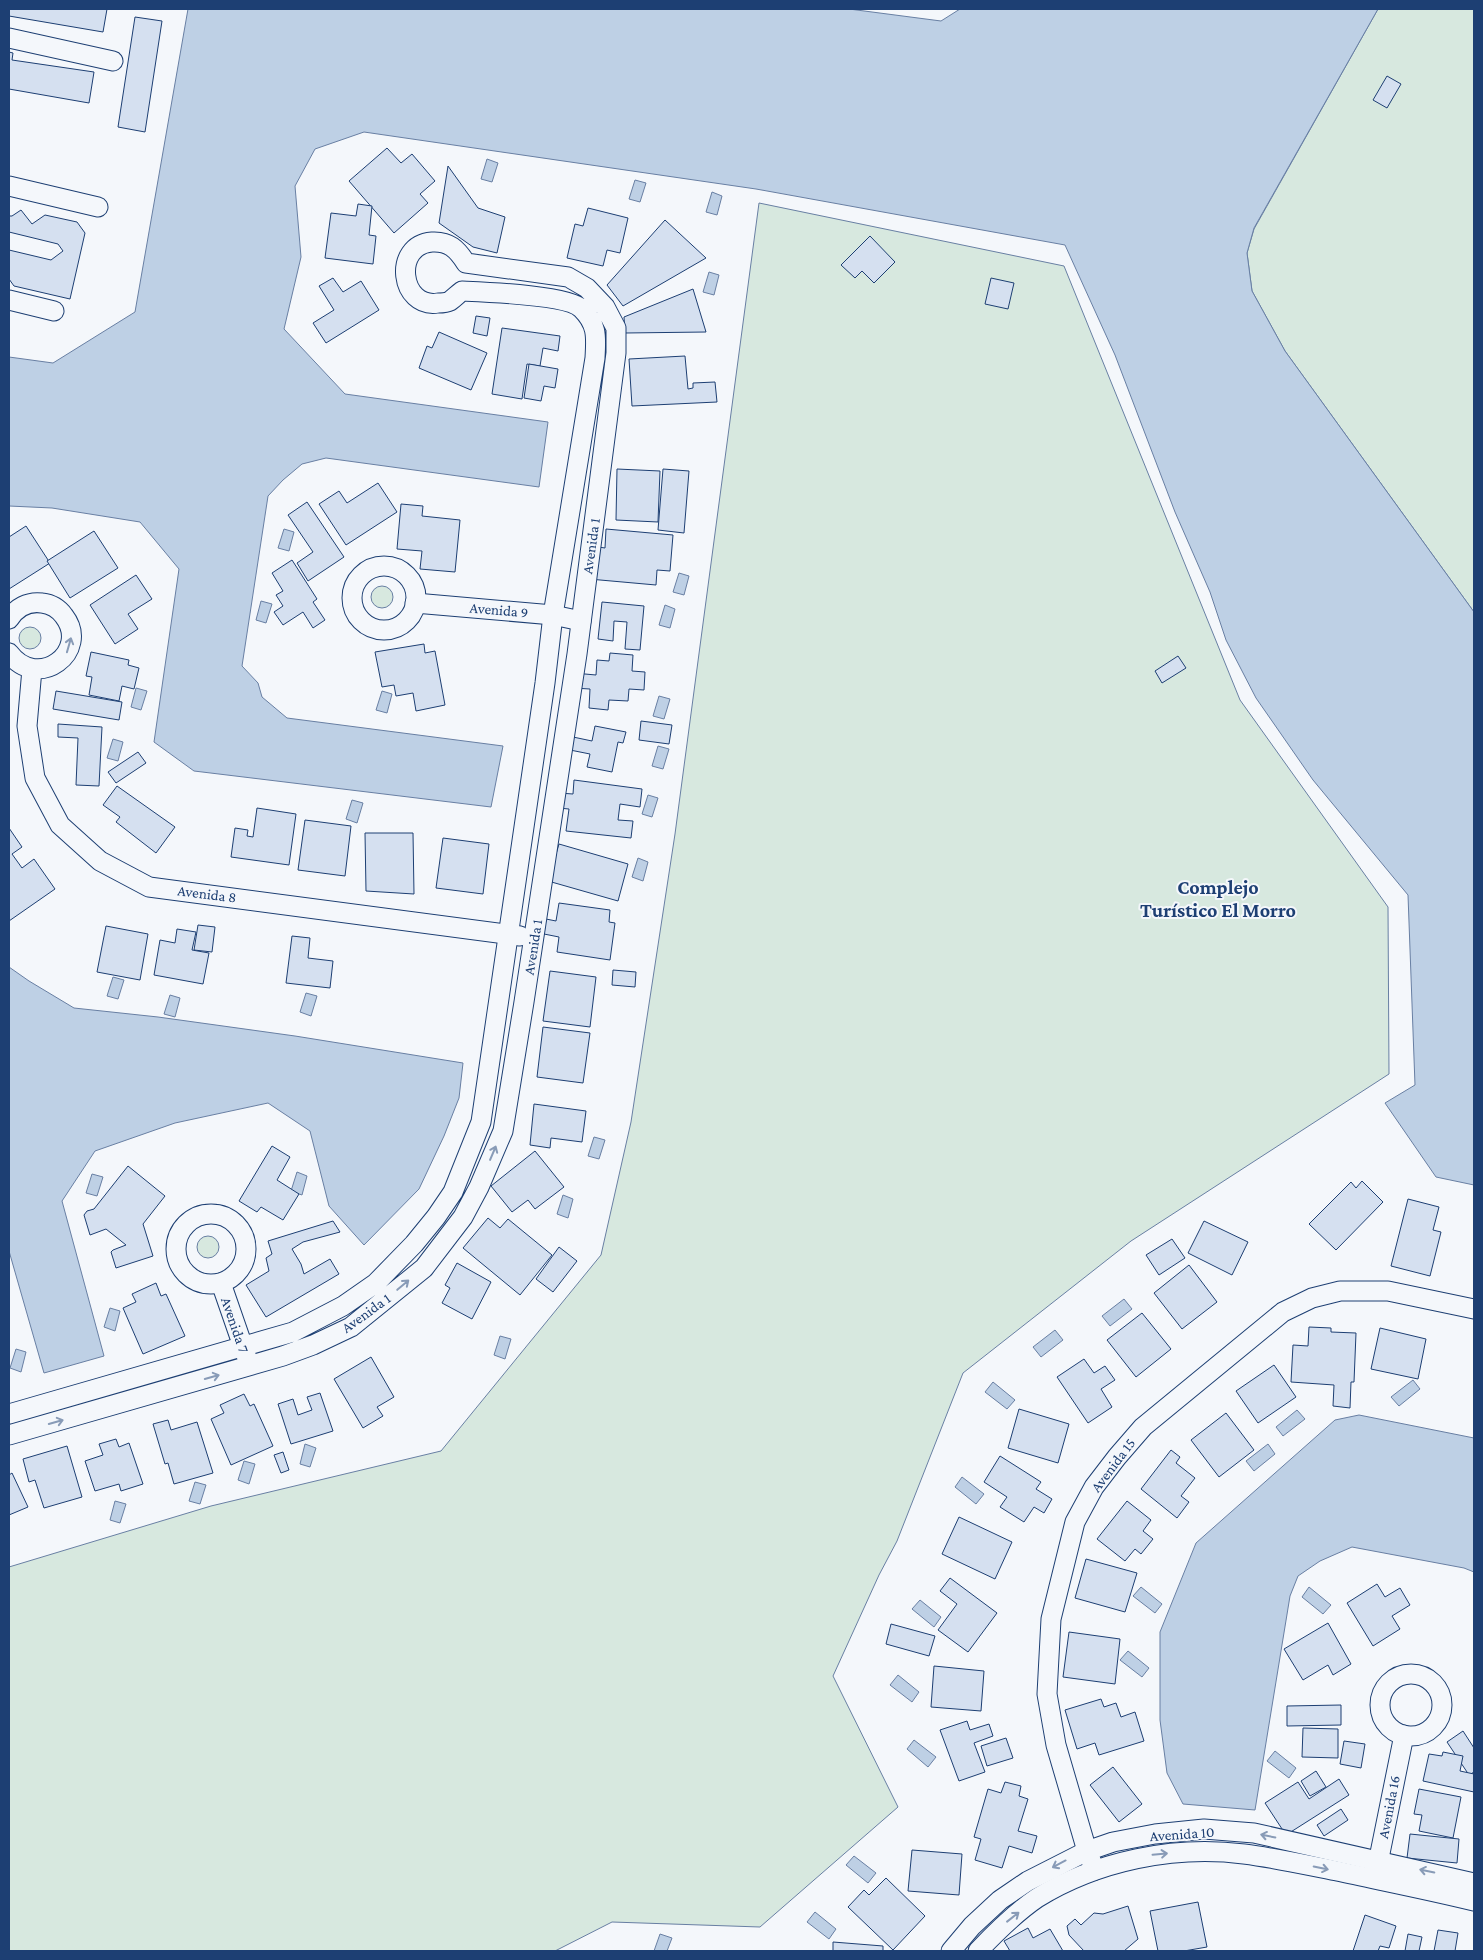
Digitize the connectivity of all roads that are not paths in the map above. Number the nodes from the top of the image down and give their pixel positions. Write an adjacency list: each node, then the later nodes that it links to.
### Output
1 (9, 38): 2 (street)
2 (113, 61)
3 (9, 186): 4 (street)
4 (98, 207)
5 (466, 263): 6 (street); 6 (street); 10 (street, Avenida 1)
6 (462, 291): 9 (street, Avenida 1)
7 (9, 300): 8 (street)
8 (54, 311)
9 (576, 471): 10 (street); 12 (street, Avenida 1)
10 (600, 476): 14 (street, Avenida 1)
11 (416, 603): 12 (street, Avenida 9)
12 (553, 615): 14 (street, Avenida 9); 17 (street, Avenida 1)
13 (9, 619): 16 (street, one-way to 13)
14 (581, 620): 18 (street, Avenida 1)
15 (9, 653): 16 (street)
16 (32, 669): 19 (street, Avenida 8)
17 (535, 746): 18 (street); 19 (street, Avenida 1)
18 (562, 751): 20 (street, Avenida 1)
19 (509, 933): 20 (street, Avenida 8); 21 (street, Avenida 1)
20 (534, 938): 22 (street, Avenida 1, one-way to 20)
21 (459, 1176): 22 (street); 25 (street, Avenida 1)
22 (479, 1187): 26 (street, Avenida 1, one-way to 22)
23 (221, 1283): 25 (street, Avenida 7)
24 (1474, 1309): 31 (street, Avenida 15)
25 (243, 1347): 26 (street, Avenida 7); 27 (street, Avenida 1)
26 (249, 1366): 28 (street, Avenida 1, one-way to 26)
27 (9, 1414)
28 (9, 1435)
29 (1404, 1735): 33 (street, Avenida 16)
30 (1204, 1829): 31 (street, Avenida 10); 32 (street); 33 (street, Avenida 10, one-way to 30)
31 (1087, 1851): 34 (street, Avenida 15); 38 (street, Avenida 10, one-way to 38)
32 (1201, 1852): 34 (street, Avenida 10, one-way to 32); 35 (street, Avenida 10, one-way to 35)
33 (1378, 1861): 35 (street, Avenida 16); 36 (street, Avenida 10, one-way to 33)
34 (1095, 1870): 39 (street, Avenida 10, one-way to 34)
35 (1375, 1879): 37 (street, Avenida 10)
36 (1474, 1882)
37 (1474, 1901)
38 (951, 1951)
39 (978, 1951)

